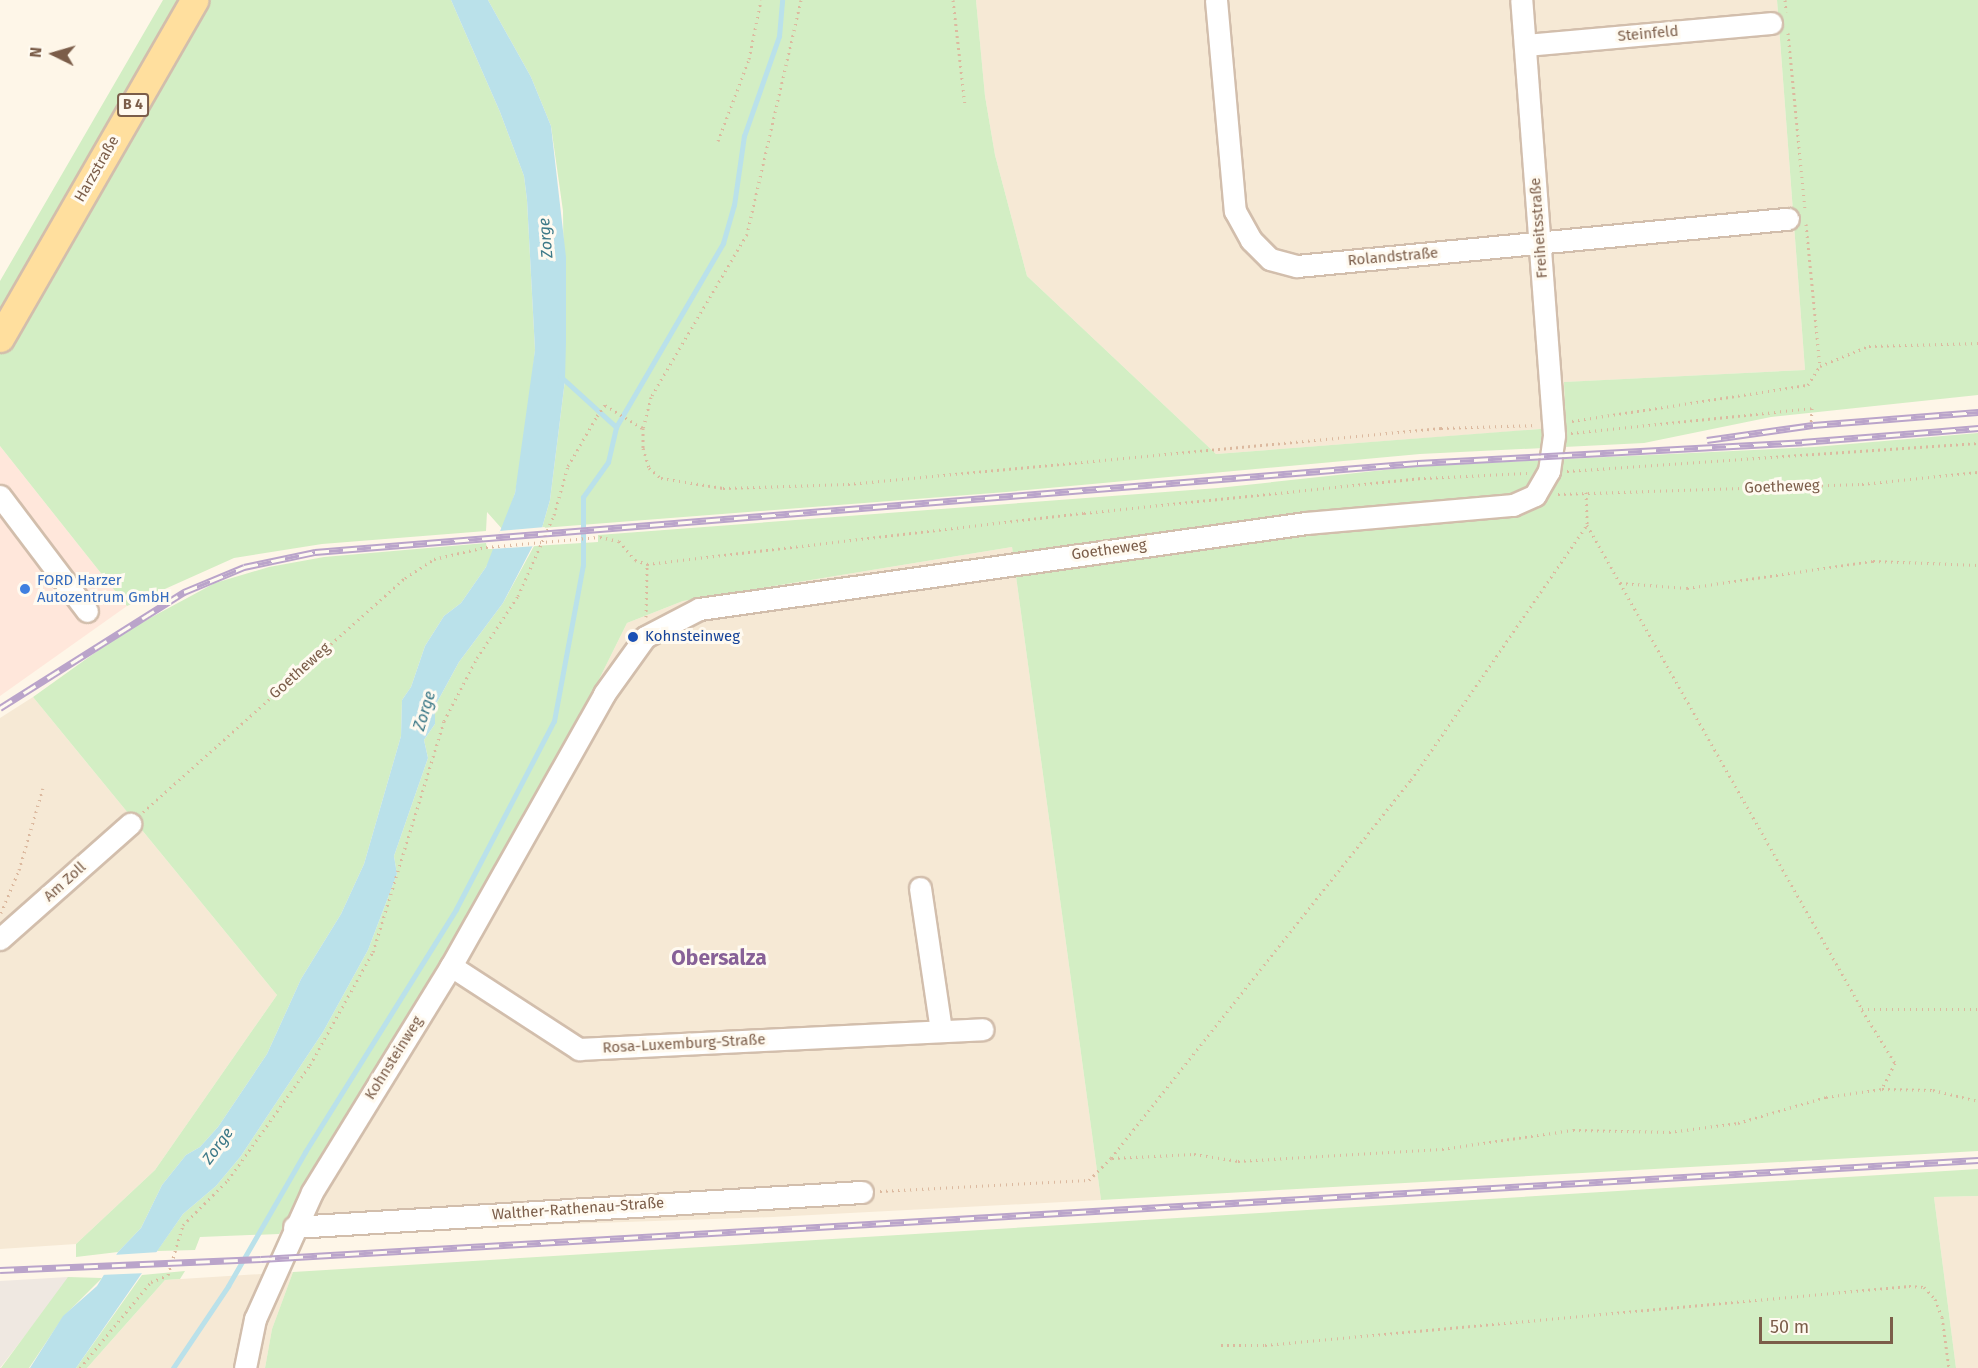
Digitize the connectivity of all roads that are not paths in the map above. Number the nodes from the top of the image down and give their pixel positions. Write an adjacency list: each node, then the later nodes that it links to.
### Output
1 (194, 0): 8 (main road, Harzstraße / B 4)
2 (1216, 0): 7 (street, Rolandstraße)
3 (1521, 0): 5 (street, Freiheitsstraße)
4 (1771, 23): 5 (street, Steinfeld)
5 (1525, 45): 7 (street, Freiheitsstraße)
6 (1788, 219): 7 (street, Rolandstraße)
7 (1540, 243): 9 (street, Freiheitsstraße)
8 (0, 338)
9 (1552, 446): 12 (street, Goetheweg)
10 (0, 496): 11 (street)
11 (87, 611)
12 (645, 637): 16 (street, Kohnsteinweg)
13 (130, 824): 15 (street, Am Zoll)
14 (920, 888): 18 (street)
15 (0, 939)
16 (451, 966): 18 (street, Rosa-Luxemburg-Straße); 20 (street, Kohnsteinweg)
17 (983, 1029): 18 (street, Rosa-Luxemburg-Straße)
18 (941, 1030)
19 (862, 1192): 20 (street, Walther-Rathenau-Straße)
20 (294, 1227): 21 (street, Kohnsteinweg)
21 (245, 1368)

